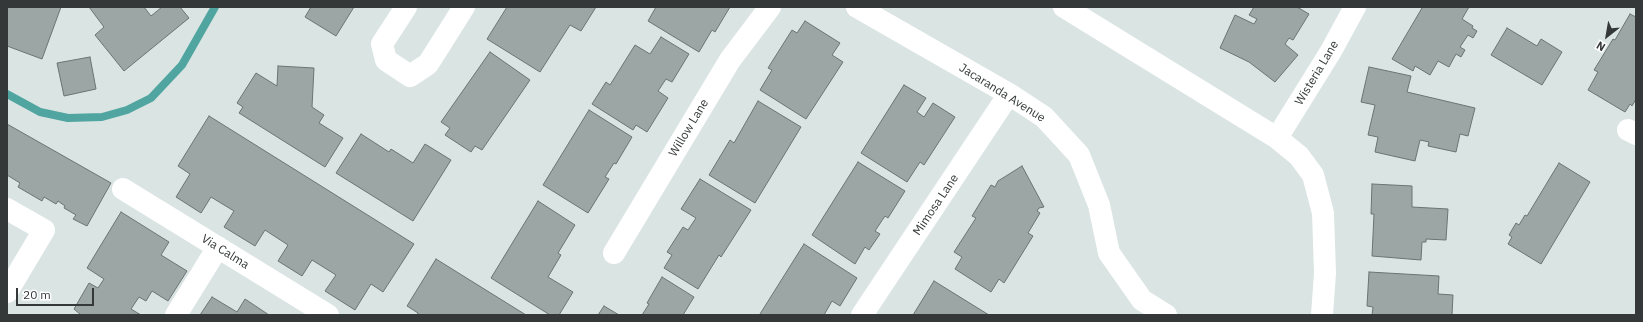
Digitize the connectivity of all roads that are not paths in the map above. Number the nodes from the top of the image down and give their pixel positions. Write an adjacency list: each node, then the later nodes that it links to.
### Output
1 (406, 7): 2 (street)
2 (464, 7)
3 (770, 7): 12 (street, Willow Lane)
4 (857, 7): 7 (street, Jacaranda Avenue)
5 (1064, 7): 8 (street)
6 (1355, 7): 8 (street, Wisteria Lane)
7 (1009, 94): 16 (street, Mimosa Lane); 17 (street, Jacaranda Avenue)
8 (1277, 138): 18 (street)
9 (124, 189): 11 (street, Via Calma)
10 (7, 209): 13 (street)
11 (218, 247): 14 (street); 15 (street, Via Calma)
12 (614, 253)
13 (7, 292)
14 (176, 315)
15 (328, 315)
16 (862, 315)
17 (1166, 315)
18 (1322, 315)

